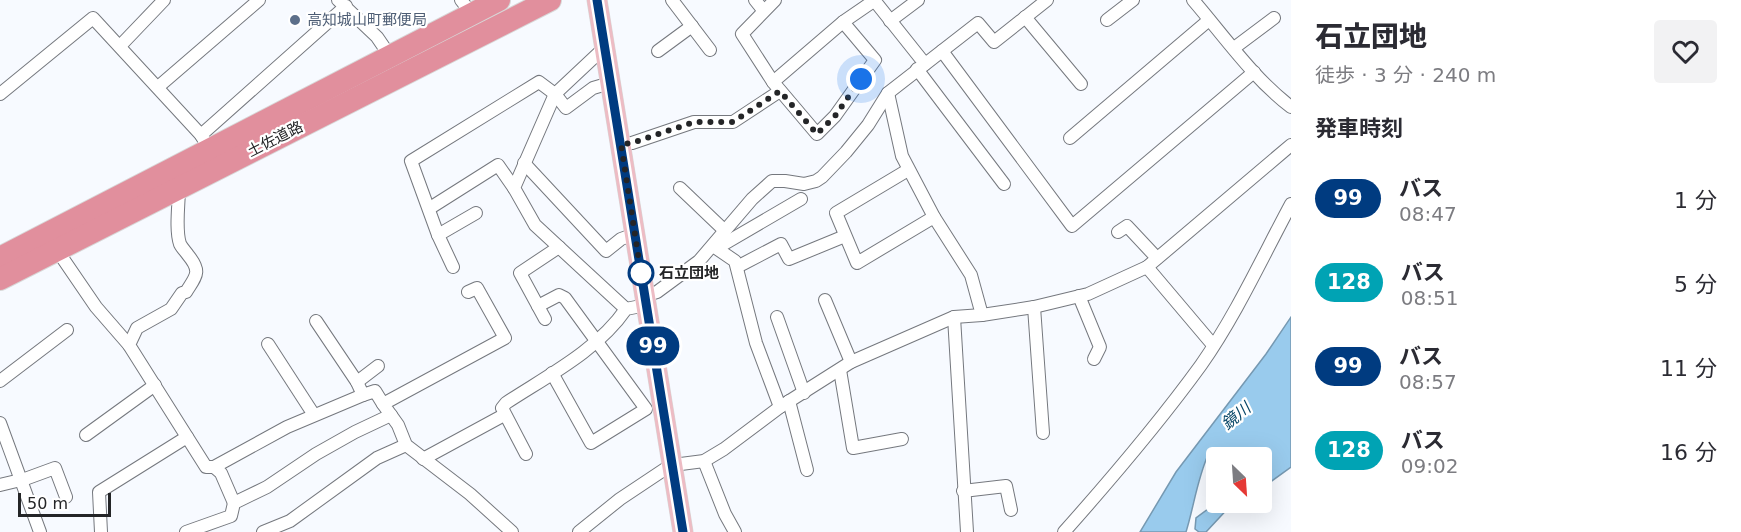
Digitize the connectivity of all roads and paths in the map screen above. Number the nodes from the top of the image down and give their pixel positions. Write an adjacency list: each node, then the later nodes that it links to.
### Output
1 (165, 0): 24 (street)
2 (259, 0): 35 (street)
3 (499, 0): 15 (highway, 土佐道路)
4 (550, 0): 44 (highway, 土佐道路)
5 (597, 0): 25 (main road)
6 (672, 0): 23 (street)
7 (755, 0): 16 (street)
8 (775, 0): 16 (street)
9 (874, 0): 21 (street); 22 (street)
10 (918, 0): 21 (street)
11 (1047, 0): 17 (street)
12 (1133, 0): 19 (street)
13 (1193, 0): 20 (street)
14 (342, 3): 30 (street); 44 (street)
15 (466, 7): 30 (highway, 土佐道路)
16 (764, 10): 36 (street)
17 (1025, 17): 29 (street); 34 (street)
18 (1274, 18): 26 (street)
19 (1107, 20)
20 (1209, 20): 26 (street); 41 (street)
21 (890, 21): 31 (street)
22 (843, 22): 36 (street); 36 (street)
23 (692, 26): 27 (street); 28 (street)
24 (120, 46): 35 (street); 38 (street)
25 (604, 48): 33 (main road); 39 (street)
26 (1234, 48): 32 (street)
27 (710, 50)
28 (658, 51)
29 (942, 51): 31 (street); 32 (street)
30 (390, 56): 44 (highway, 土佐道路)
31 (921, 66): 37 (street); 47 (street)
32 (1254, 72): 40 (street)
33 (610, 83): 39 (street); 42 (main road)
34 (1081, 84)
35 (158, 87): 44 (street)
36 (777, 87): 42 (street)
37 (888, 93): 46 (street); 56 (street)
38 (0, 94)
39 (555, 94): 45 (street); 53 (street)
40 (1291, 106)
41 (1070, 138)
42 (621, 144): 58 (main road)
43 (1291, 145): 65 (street)
44 (210, 151): 48 (highway, 土佐道路); 64 (highway, 土佐道路)
45 (524, 163): 49 (street); 58 (street)
46 (908, 170): 55 (street); 60 (street)
47 (1004, 184)
48 (179, 188): 63 (highway, 土佐道路); 85 (street)
49 (514, 188): 53 (street); 61 (street)
50 (680, 188): 56 (street)
51 (801, 199): 62 (street)
52 (1291, 204): 86 (street)
53 (430, 208): 59 (street)
54 (476, 213): 59 (street)
55 (934, 217): 60 (street); 77 (street)
56 (724, 230): 62 (street)
57 (1118, 232): 65 (street)
58 (635, 234): 72 (main road)
59 (438, 235): 66 (street)
60 (845, 236): 67 (street)
61 (559, 247): 74 (street); 76 (street)
62 (715, 247): 67 (street); 72 (street)
63 (57, 250): 69 (highway, 土佐道路); 85 (street)
64 (0, 258)
65 (1157, 258): 68 (street)
66 (453, 267)
67 (737, 267): 97 (street)
68 (1147, 267): 71 (street); 86 (street)
69 (0, 279)
70 (468, 292): 96 (street)
71 (1079, 296): 75 (street); 87 (street)
72 (645, 300): 76 (street); 98 (main road)
73 (825, 300): 89 (street)
74 (538, 306): 80 (street); 83 (street)
75 (1034, 307): 77 (street); 103 (street)
76 (626, 309): 83 (street)
77 (982, 315): 79 (street)
78 (777, 317): 94 (street)
79 (954, 317): 89 (street); 116 (street)
80 (545, 319)
81 (316, 321): 92 (street)
82 (67, 330): 91 (street)
83 (597, 340): 90 (street); 98 (street)
84 (268, 344): 99 (street)
85 (129, 345): 93 (street)
86 (1213, 345): 129 (street)
87 (1094, 360)
88 (378, 366): 92 (street)
89 (845, 366): 94 (street); 106 (street)
90 (552, 373): 98 (street); 101 (street)
91 (0, 381)
92 (357, 382): 95 (street)
93 (155, 385): 104 (street); 105 (street)
94 (804, 393): 97 (street)
95 (363, 395): 96 (street); 99 (street)
96 (383, 404): 100 (street)
97 (784, 404): 110 (street); 113 (street)
98 (654, 408): 111 (main road)
99 (314, 415): 112 (street)
100 (391, 415): 107 (street); 118 (street)
101 (504, 415): 108 (street); 109 (street)
102 (0, 423): 114 (street)
103 (1043, 433)
104 (86, 435)
105 (187, 437): 112 (street); 121 (street)
106 (902, 439)
107 (406, 445): 109 (street); 123 (street)
108 (526, 454)
109 (423, 459): 124 (street)
110 (704, 461): 111 (street); 127 (street)
111 (673, 465): 125 (street); 126 (main road)
112 (214, 467): 118 (street)
113 (807, 470)
114 (21, 480): 115 (street); 117 (street); 120 (street)
115 (0, 485)
116 (963, 491): 119 (street); 128 (street)
117 (66, 497)
118 (234, 503): 122 (street)
119 (1011, 510)
120 (40, 532)
121 (101, 532)
122 (186, 532)
123 (263, 532)
124 (512, 532)
125 (579, 532)
126 (683, 532)
127 (735, 532)
128 (967, 532)
129 (1064, 532)

